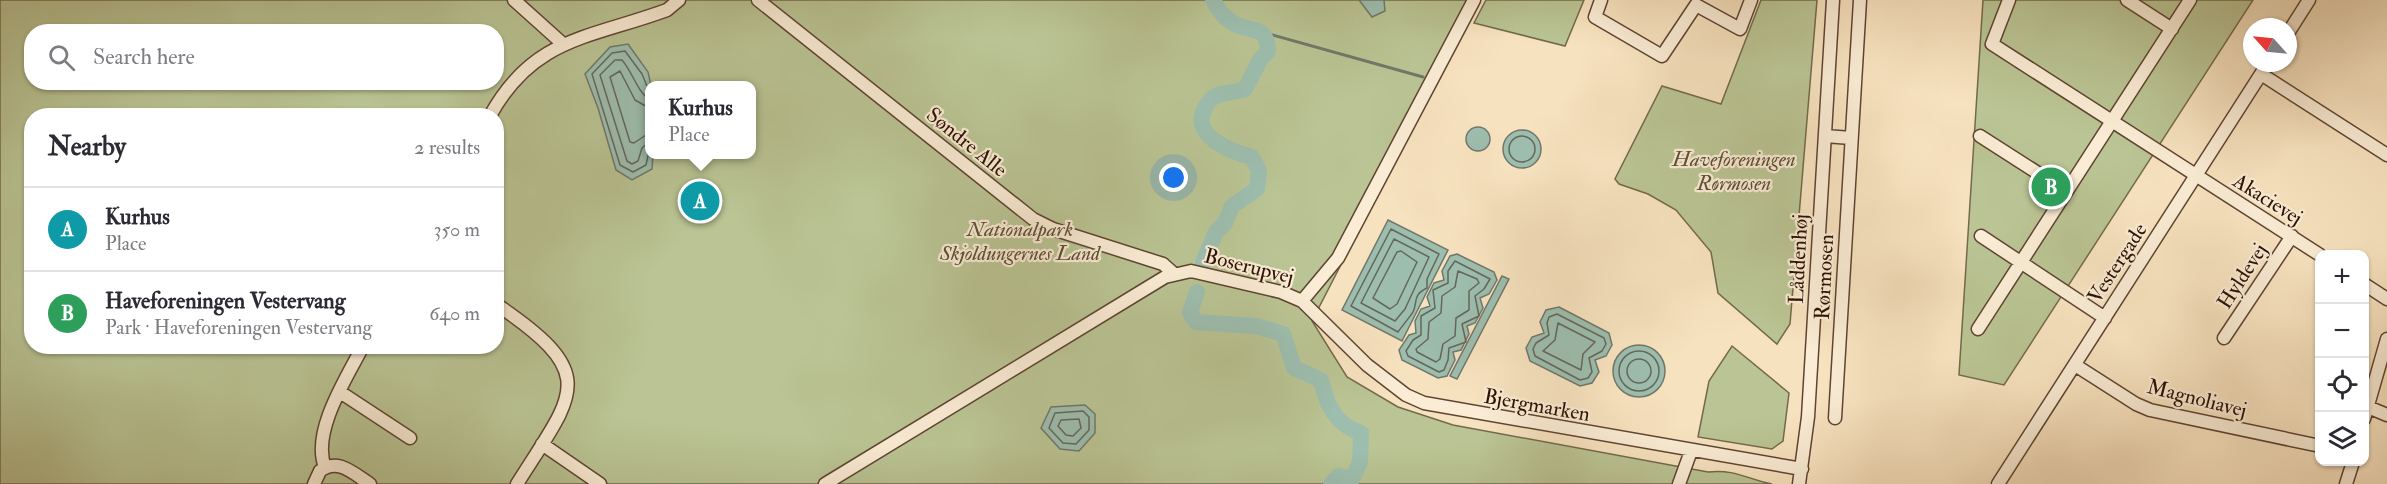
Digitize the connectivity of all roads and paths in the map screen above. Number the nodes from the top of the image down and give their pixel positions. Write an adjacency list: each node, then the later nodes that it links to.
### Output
1 (514, 0): 15 (street)
2 (679, 0): 15 (street)
3 (1474, 0): 32 (street, Boserupvej)
4 (1601, 0): 5 (street)
5 (1751, 0)
6 (1833, 0): 19 (street, Låddenhøj)
7 (1860, 0): 21 (street, Rørmosen)
8 (2009, 0): 18 (street, Akacievej)
9 (2127, 0): 14 (street)
10 (2190, 0): 14 (street)
11 (2309, 0): 13 (street)
12 (764, 2): 29 (street, Søndre Alle)
13 (2297, 19)
14 (2172, 29): 18 (street)
15 (563, 44): 17 (street)
16 (2261, 74): 22 (street); 23 (street, Vestergade)
17 (495, 108)
18 (2112, 122): 23 (street, Akacievej); 24 (street)
19 (1825, 136): 21 (street); 51 (street, Låddenhøj)
20 (1980, 136): 24 (street)
21 (1851, 138): 44 (street, Rørmosen)
22 (2387, 155)
23 (2196, 176): 26 (street, Akacievej); 34 (street, Vestergade)
24 (2066, 191): 28 (street)
25 (1981, 236): 28 (street)
26 (2292, 236): 27 (street, Akacievej); 36 (street, Hyldevej)
27 (2315, 252)
28 (2020, 262): 34 (street); 35 (street)
29 (1173, 273): 32 (street, Boserupvej); 56 (street, Boserupvej)
30 (2369, 287): 31 (street)
31 (2387, 299)
32 (1302, 301): 48 (street, Bjergmarken)
33 (504, 310): 46 (street)
34 (2105, 318): 39 (street, Vestergade)
35 (1978, 329)
36 (2224, 338)
37 (2387, 339): 41 (street)
38 (359, 354): 40 (street)
39 (2075, 365): 47 (street, Magnoliavej); 59 (street, Vestergade)
40 (339, 392): 45 (street); 50 (street)
41 (2366, 412)
42 (2369, 413): 43 (street)
43 (2387, 415)
44 (1835, 418)
45 (410, 438)
46 (542, 444): 54 (street); 55 (street)
47 (2315, 445)
48 (1691, 451): 51 (street, Bjergmarken); 57 (street)
49 (2352, 466): 60 (street)
50 (325, 467): 52 (street); 53 (street)
51 (1802, 469): 58 (street, Låddenhøj)
52 (314, 484)
53 (370, 484)
54 (517, 484)
55 (600, 484)
56 (825, 484)
57 (1679, 484)
58 (1799, 484)
59 (1998, 484)
60 (2346, 484)

